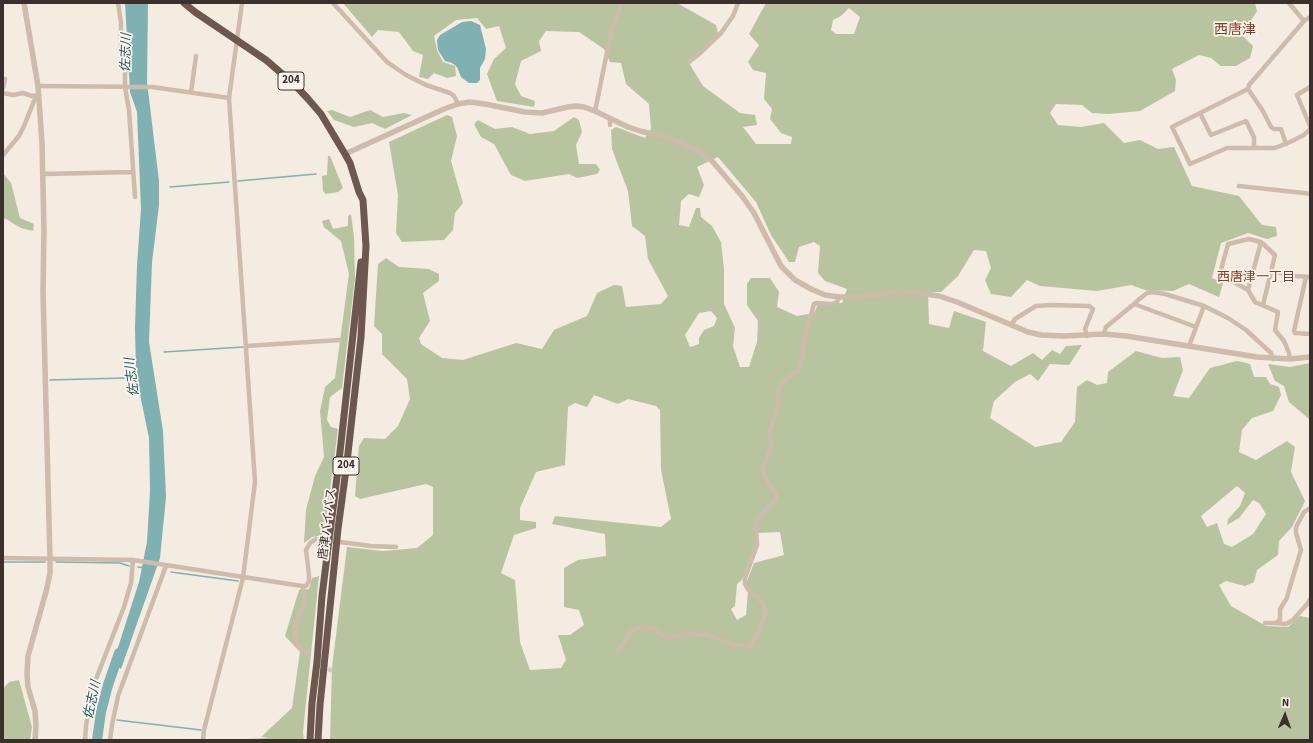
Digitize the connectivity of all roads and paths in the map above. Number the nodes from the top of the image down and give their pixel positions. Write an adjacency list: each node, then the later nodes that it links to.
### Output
1 (24, 3): 15 (street)
2 (118, 3): 16 (street)
3 (184, 3): 11 (highway, 唐津バイパス / 204)
4 (242, 3): 11 (street)
5 (333, 3): 24 (street)
6 (621, 3): 25 (street)
7 (738, 3): 13 (street)
8 (1289, 3): 10 (street)
9 (1310, 17): 10 (street)
10 (1304, 21): 19 (street)
11 (236, 40): 23 (street); 30 (highway, 唐津バイパス / 204)
12 (196, 56): 20 (street)
13 (689, 62)
14 (5, 79): 18 (street)
15 (38, 86): 16 (street); 22 (street)
16 (125, 87): 20 (street); 32 (street)
17 (1310, 87): 27 (street)
18 (3, 88)
19 (1248, 89): 26 (street); 28 (street)
20 (191, 92): 23 (street)
21 (3, 93): 22 (street)
22 (39, 95): 31 (street); 33 (street)
23 (229, 98): 52 (street)
24 (458, 104): 25 (street); 30 (street)
25 (595, 111): 42 (street)
26 (1200, 113): 29 (street); 29 (street)
27 (1310, 127): 28 (street)
28 (1286, 144): 29 (street)
29 (1254, 148)
30 (345, 154): 35 (highway, 唐津バイパス / 204)
31 (3, 155)
32 (133, 172): 33 (street); 37 (street)
33 (43, 174): 62 (street)
34 (1239, 186): 36 (street)
35 (359, 192): 58 (highway, 唐津バイパス / 204); 59 (highway, 唐津バイパス / 204)
36 (1310, 194)
37 (135, 197)
38 (1261, 242): 39 (street); 41 (street); 41 (street)
39 (1271, 271): 40 (street); 44 (street)
40 (1308, 277): 49 (street)
41 (1248, 290): 44 (street)
42 (839, 298): 46 (street); 70 (street)
43 (1134, 304): 45 (street); 47 (street); 48 (street)
44 (1263, 305): 56 (street)
45 (1204, 306): 47 (street); 55 (street)
46 (1011, 325): 50 (street); 50 (street)
47 (1196, 327): 53 (street)
48 (1104, 334): 50 (street); 53 (street)
49 (1310, 334)
50 (1086, 336)
51 (340, 340): 52 (street)
52 (246, 346): 65 (street)
53 (1189, 346): 55 (street)
54 (1310, 357): 56 (street)
55 (1273, 359): 56 (street)
56 (1290, 359)
57 (1310, 508): 69 (street)
58 (329, 540): 59 (street); 66 (street); 76 (highway, 唐津バイパス / 204)
59 (337, 541): 60 (street); 77 (highway, 唐津バイパス / 204)
60 (396, 547)
61 (3, 558): 62 (street)
62 (50, 559): 63 (street); 72 (street)
63 (133, 560): 64 (street); 73 (street)
64 (166, 566): 65 (street); 74 (street)
65 (242, 578): 66 (street); 75 (street)
66 (302, 586): 71 (street)
67 (1310, 599): 69 (street)
68 (1265, 623): 69 (street)
69 (1276, 623)
70 (618, 651)
71 (309, 654)
72 (35, 740)
73 (85, 740)
74 (110, 740)
75 (203, 740)
76 (310, 740)
77 (318, 740)

